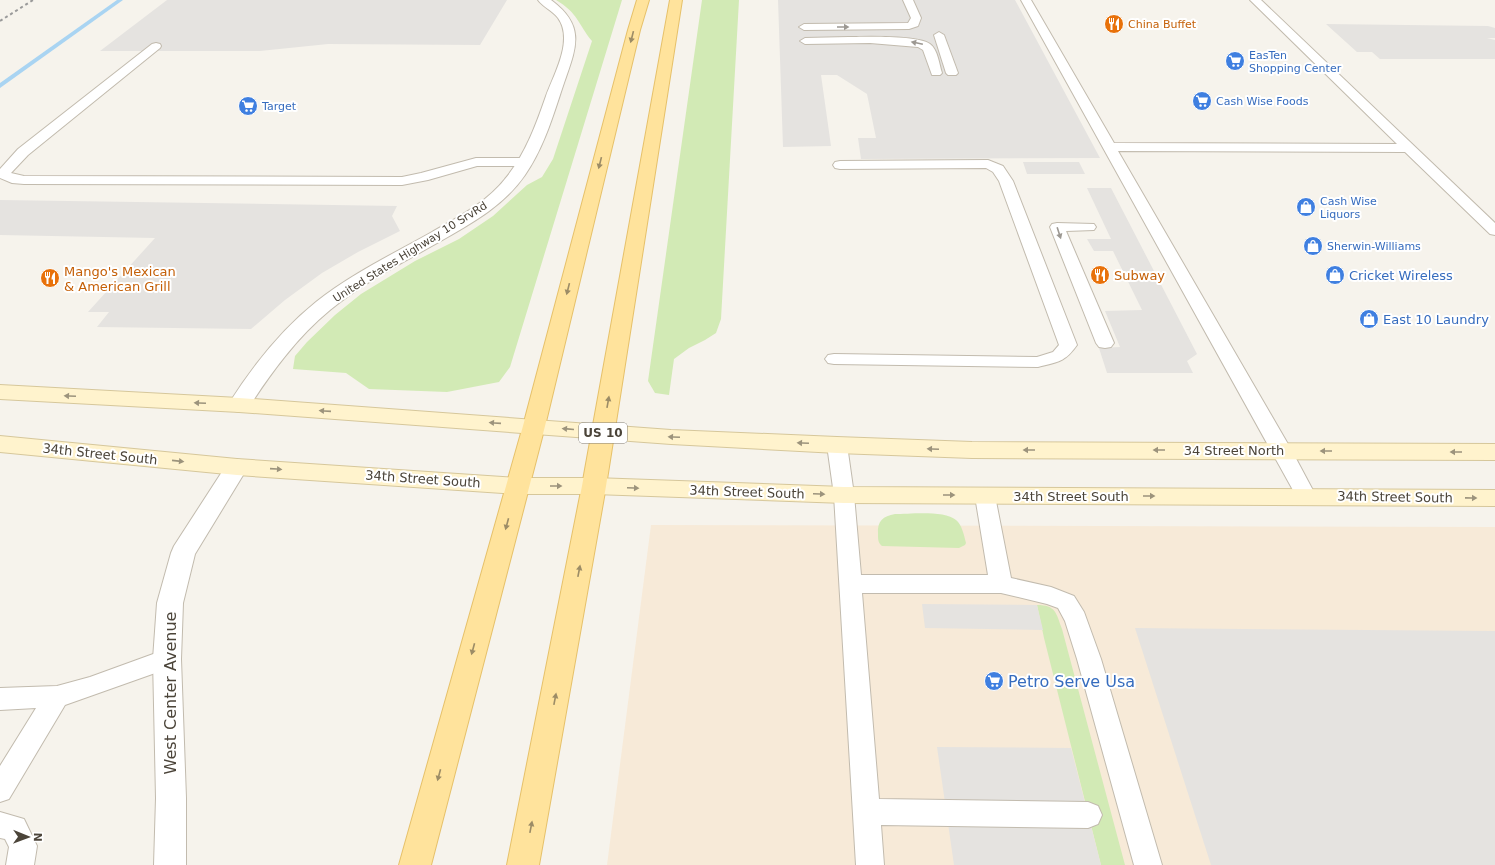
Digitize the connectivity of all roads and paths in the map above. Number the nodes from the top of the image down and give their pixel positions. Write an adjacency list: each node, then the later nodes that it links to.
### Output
1 (544, 0): 15 (street, United States Highway 10 SrvRd)
2 (643, 0): 23 (main road, one-way to 23)
3 (676, 0): 24 (main road, US 10, one-way to 3)
4 (908, 0): 7 (lane, one-way to 4)
5 (1026, 0): 13 (lane)
6 (1255, 0): 14 (lane)
7 (804, 27)
8 (939, 35): 12 (lane)
9 (805, 41): 11 (lane, one-way to 9)
10 (156, 46): 15 (lane)
11 (936, 73)
12 (952, 73)
13 (1109, 147): 14 (lane); 27 (lane)
14 (1409, 148): 18 (lane)
15 (524, 162): 22 (street, United States Highway 10 SrvRd)
16 (840, 165): 20 (lane)
17 (1089, 227): 19 (lane, one-way to 19)
18 (1495, 231)
19 (1105, 343)
20 (834, 359)
21 (0, 392): 22 (main road, one-way to 21)
22 (239, 405): 23 (main road, one-way to 22)
23 (534, 426): 24 (main road, one-way to 23); 30 (main road)
24 (603, 432): 26 (main road, one-way to 24); 31 (main road, US 10)
25 (0, 444): 29 (main road, 34th Street South, one-way to 29)
26 (837, 445): 27 (main road, 34 Street North, one-way to 26); 32 (lane)
27 (1282, 450): 28 (main road, 34 Street North, one-way to 27); 34 (lane)
28 (1495, 452)
29 (237, 467): 30 (main road, 34th Street South, one-way to 30); 38 (street, West Center Avenue)
30 (517, 486): 31 (main road, 34th Street South, one-way to 31); 47 (main road, one-way to 47)
31 (594, 486): 32 (main road, 34th Street South, one-way to 32); 48 (main road, US 10, one-way to 31)
32 (844, 495): 33 (main road, 34th Street South, one-way to 33); 36 (lane)
33 (985, 496): 34 (main road, 34th Street South, one-way to 34); 37 (lane)
34 (1306, 496): 35 (main road, 34th Street South, one-way to 35)
35 (1495, 498)
36 (850, 584): 37 (lane); 42 (lane)
37 (1001, 584): 50 (lane)
38 (167, 659): 39 (lane); 46 (street, West Center Avenue)
39 (57, 697): 40 (lane); 41 (lane)
40 (0, 699)
41 (0, 790)
42 (866, 812): 43 (lane); 49 (lane)
43 (1088, 815)
44 (0, 825): 45 (lane)
45 (20, 865)
46 (170, 865)
47 (415, 865)
48 (524, 865)
49 (870, 865)
50 (1148, 865)

